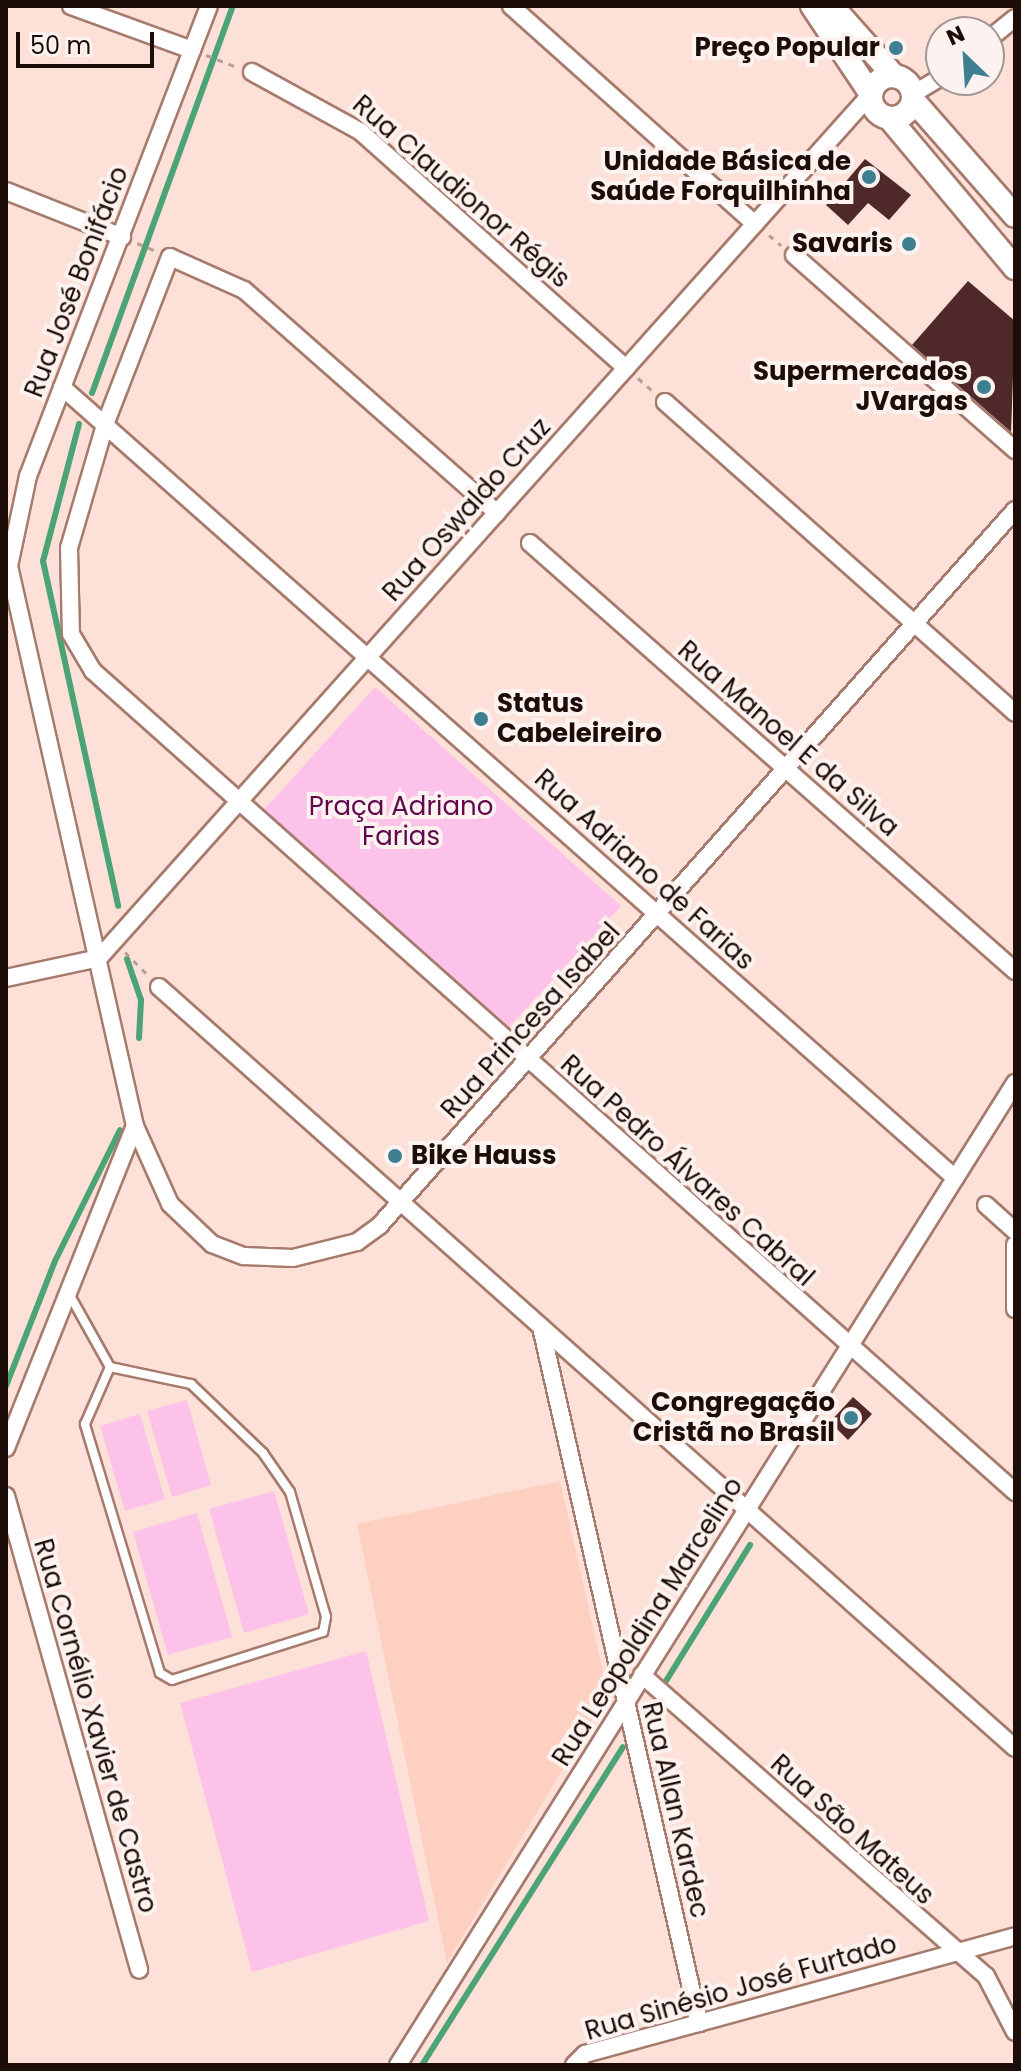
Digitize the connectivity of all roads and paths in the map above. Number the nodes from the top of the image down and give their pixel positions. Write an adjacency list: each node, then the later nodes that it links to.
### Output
1 (71, 6): 6 (street)
2 (209, 6): 6 (street, Rua José Bonifácio)
3 (511, 6): 15 (street)
4 (812, 6): 10 (main road)
5 (832, 6): 8 (main road)
6 (192, 50): 7 (path); 17 (street, Rua José Bonifácio)
7 (252, 72): 22 (street, Rua Claudionor Régis)
8 (894, 76): 10 (main road); 11 (main road)
9 (925, 88): 11 (street)
10 (871, 94): 12 (main road); 15 (street, Rua Oswaldo Cruz)
11 (913, 97): 12 (main road); 14 (main road)
12 (889, 118): 18 (main road)
13 (6, 191): 17 (street)
14 (1015, 216)
15 (755, 224): 19 (path); 22 (street, Rua Oswaldo Cruz)
16 (1015, 227): 18 (main road)
17 (122, 237): 20 (path); 23 (street, Rua José Bonifácio)
18 (994, 244): 21 (main road)
19 (794, 255): 26 (street)
20 (170, 257): 25 (street); 28 (street)
21 (1015, 268)
22 (626, 368): 24 (path); 28 (street, Rua Oswaldo Cruz)
23 (62, 387): 25 (street, Rua Adriano de Farias); 30 (street, Rua José Bonifácio)
24 (665, 402): 31 (street)
25 (105, 425): 32 (street, Rua Adriano de Farias); 35 (street, Rua Pedro Álvares Cabral)
26 (1015, 450)
27 (1015, 510): 31 (street, Rua Princesa Isabel)
28 (497, 513): 32 (street, Rua Oswaldo Cruz)
29 (530, 543): 34 (street, Rua Manoel E da Silva)
30 (8, 570): 38 (street, Rua Princesa Isabel)
31 (914, 624): 33 (street); 34 (street, Rua Princesa Isabel)
32 (368, 657): 35 (street, Rua Oswaldo Cruz); 36 (street, Rua Adriano de Farias)
33 (1015, 713)
34 (785, 768): 36 (street, Rua Princesa Isabel); 39 (street, Rua Manoel E da Silva)
35 (238, 803): 37 (street, Rua Oswaldo Cruz); 42 (street, Rua Pedro Álvares Cabral)
36 (658, 915): 42 (street, Rua Princesa Isabel); 45 (street, Rua Adriano de Farias)
37 (115, 941): 38 (street, Rua Oswaldo Cruz); 41 (path)
38 (99, 958): 40 (street); 44 (street, Rua Princesa Isabel)
39 (1015, 971)
40 (6, 978)
41 (159, 987): 46 (street)
42 (528, 1061): 46 (street, Rua Princesa Isabel); 53 (street, Rua Pedro Álvares Cabral)
43 (1015, 1083): 45 (street, Rua Leopoldina Marcelino)
44 (135, 1126): 46 (street, Rua Princesa Isabel); 50 (street)
45 (955, 1178): 53 (street, Rua Leopoldina Marcelino)
46 (402, 1203): 52 (street)
47 (986, 1205): 48 (street)
48 (1015, 1231)
49 (1015, 1245): 51 (street)
50 (68, 1292): 54 (lane); 55 (street)
51 (1015, 1306)
52 (541, 1327): 58 (street); 60 (street, Rua Allan Kardec)
53 (849, 1347): 56 (street, Rua Pedro Álvares Cabral); 58 (street, Rua Leopoldina Marcelino)
54 (110, 1367): 54 (lane)
55 (6, 1448)
56 (1015, 1492)
57 (6, 1496): 64 (street, Rua Cornélio Xavier de Castro)
58 (747, 1510): 59 (street, Rua Leopoldina Marcelino); 61 (street)
59 (642, 1675): 60 (street, Rua Leopoldina Marcelino); 63 (street, Rua São Mateus)
60 (626, 1701): 65 (street, Rua Allan Kardec); 68 (street, Rua Leopoldina Marcelino)
61 (1015, 1748)
62 (1015, 1936): 63 (street, Rua Sinésio José Furtado)
63 (954, 1953): 65 (street, Rua Sinésio José Furtado); 66 (street, Rua São Mateus)
64 (139, 1970)
65 (699, 2023): 67 (street, Rua Sinésio José Furtado)
66 (1015, 2032)
67 (575, 2064)
68 (398, 2065)

